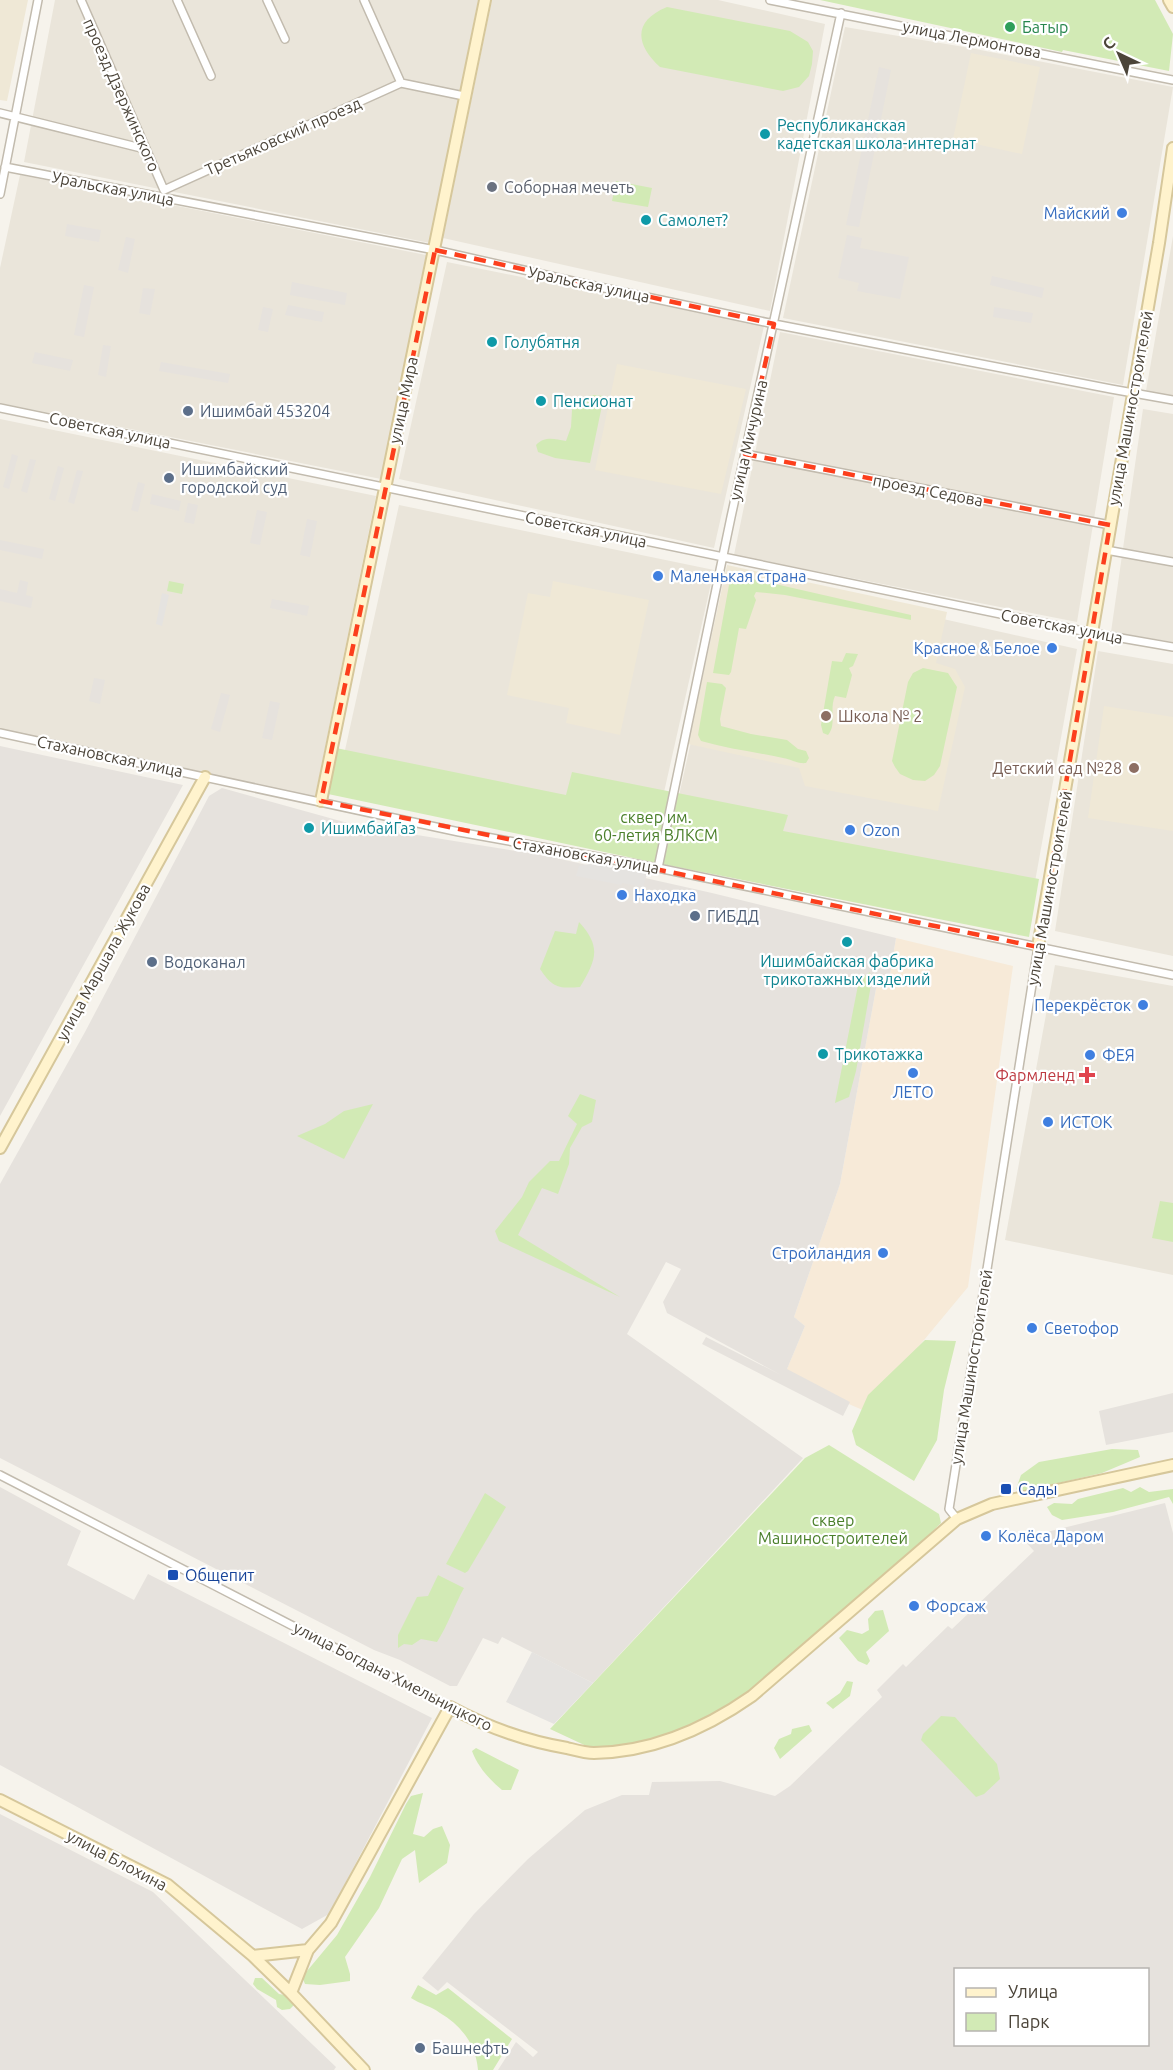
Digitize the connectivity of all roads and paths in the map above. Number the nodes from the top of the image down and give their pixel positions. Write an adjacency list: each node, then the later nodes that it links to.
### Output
1 (38, 0): 17 (street)
2 (81, 0): 18 (street, проезд Дзержинского)
3 (177, 0): 12 (street)
4 (267, 0): 11 (street)
5 (364, 0): 14 (street)
6 (485, 0): 15 (street, улица Мира)
7 (770, 0): 10 (street, улица Лермонтова)
8 (1169, 0): 9 (street)
9 (1173, 7)
10 (841, 13): 13 (street, улица Лермонтова); 25 (street, улица Мичурина)
11 (285, 39)
12 (211, 76)
13 (1173, 80)
14 (401, 83): 15 (street); 22 (street, Третьяковский проезд)
15 (464, 96): 24 (street, улица Мира)
16 (0, 113): 17 (street)
17 (14, 116): 18 (street); 20 (street)
18 (145, 148): 22 (street, проезд Дзержинского)
19 (1173, 148): 21 (street, улица Машиностроителей)
20 (5, 167): 23 (street); 24 (street, Уральская улица)
21 (1171, 170): 26 (street, улица Машиностроителей)
22 (165, 190)
23 (0, 194)
24 (435, 250): 25 (street, Уральская улица); 30 (street, улица Мира)
25 (774, 324): 26 (street, Уральская улица); 29 (street, улица Мичурина)
26 (1132, 392): 27 (street, Уральская улица); 31 (street, улица Машиностроителей)
27 (1173, 400)
28 (0, 408): 30 (street, Советская улица)
29 (745, 454): 31 (street, проезд Седова); 33 (street, улица Мичурина)
30 (385, 486): 33 (street, Советская улица); 39 (street, улица Мира)
31 (1110, 525): 32 (street, улица Машиностроителей)
32 (1106, 550): 34 (street); 35 (street, улица Машиностроителей)
33 (723, 556): 35 (street, Советская улица); 40 (street, улица Мичурина)
34 (1173, 562)
35 (1092, 633): 36 (street, Советская улица); 41 (street, улица Машиностроителей)
36 (1173, 647)
37 (0, 733): 38 (street, Стахановская улица)
38 (206, 777): 39 (street, Стахановская улица); 43 (street, улица Маршала Жукова)
39 (321, 801): 40 (street, Стахановская улица)
40 (658, 868): 41 (street, Стахановская улица)
41 (1038, 947): 42 (street, Стахановская улица); 46 (street, улица Машиностроителей)
42 (1173, 975)
43 (0, 1148)
44 (1173, 1465): 46 (street, улица Богдана Хмельницкого)
45 (0, 1475): 47 (street, улица Богдана Хмельницкого)
46 (957, 1519): 47 (street, улица Богдана Хмельницкого)
47 (450, 1707): 49 (street)
48 (0, 1800): 50 (street, улица Блохина)
49 (308, 1950): 50 (street); 51 (street)
50 (253, 1956): 51 (street, улица Блохина)
51 (291, 1993): 52 (street, улица Блохина)
52 (364, 2070)

